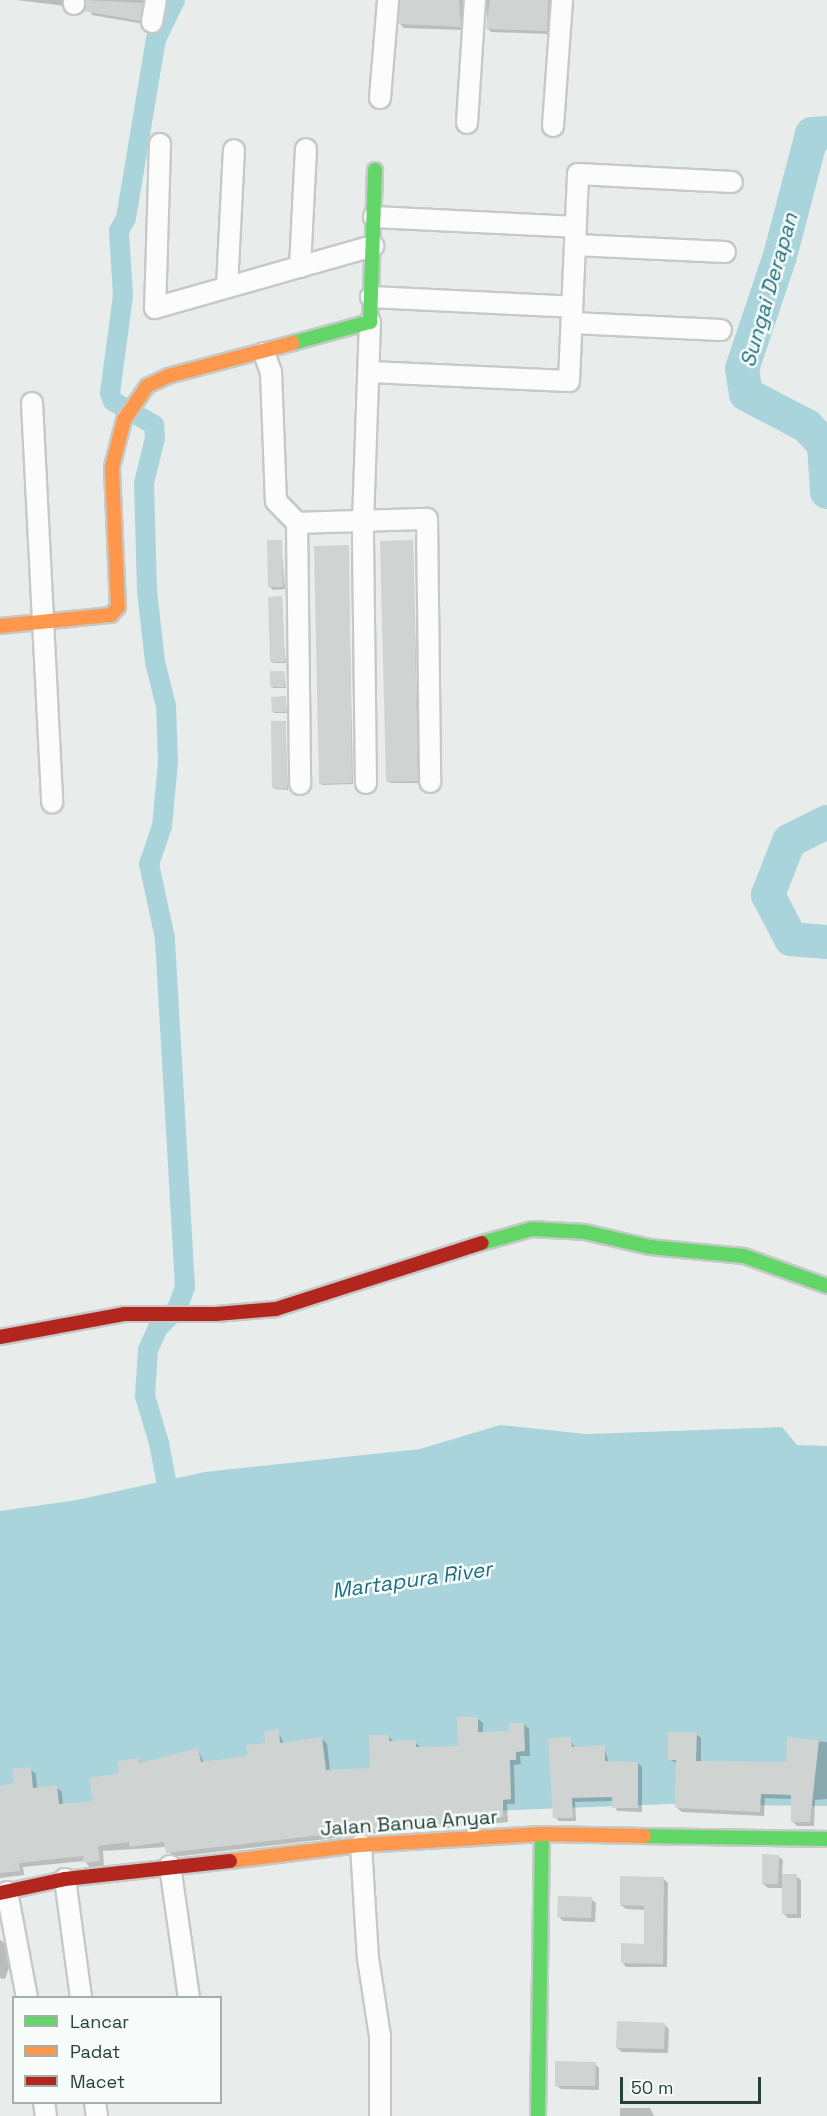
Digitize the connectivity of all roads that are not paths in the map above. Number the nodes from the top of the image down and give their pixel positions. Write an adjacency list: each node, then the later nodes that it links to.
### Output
1 (156, 0): 5 (street)
2 (388, 0): 6 (street)
3 (475, 0): 7 (street)
4 (562, 0): 8 (street)
5 (152, 22)
6 (380, 98)
7 (467, 123)
8 (553, 126)
9 (159, 144): 19 (street)
10 (306, 149): 18 (street)
11 (234, 150): 19 (street)
12 (375, 170): 14 (street)
13 (732, 182): 15 (street)
14 (374, 217): 15 (street); 16 (street)
15 (576, 236): 17 (street); 21 (street)
16 (373, 246): 18 (street); 20 (street)
17 (725, 252)
18 (300, 267): 19 (street)
19 (227, 287)
20 (371, 297): 21 (street); 22 (street)
21 (572, 315): 23 (street); 25 (street)
22 (370, 322): 24 (street); 25 (street)
23 (721, 330)
24 (264, 353): 28 (street); 29 (street)
25 (369, 372): 27 (street)
26 (32, 403): 29 (street)
27 (363, 522): 28 (street); 31 (street); 32 (street)
28 (297, 523): 33 (street)
29 (44, 622): 30 (street); 34 (street)
30 (0, 626)
31 (430, 782)
32 (366, 783)
33 (300, 784)
34 (52, 802)
35 (827, 1286): 36 (street)
36 (0, 1337)
37 (542, 1834): 38 (street, Jalan Banua Anyar); 39 (street, Jalan Banua Anyar); 47 (street)
38 (827, 1839)
39 (361, 1845): 40 (street, Jalan Banua Anyar); 46 (street)
40 (170, 1866): 41 (street, Jalan Banua Anyar); 45 (street)
41 (65, 1879): 42 (street, Jalan Banua Anyar); 44 (street)
42 (3, 1892): 43 (street)
43 (27, 1996)
44 (81, 1996)
45 (189, 1996)
46 (380, 2116)
47 (538, 2116)

